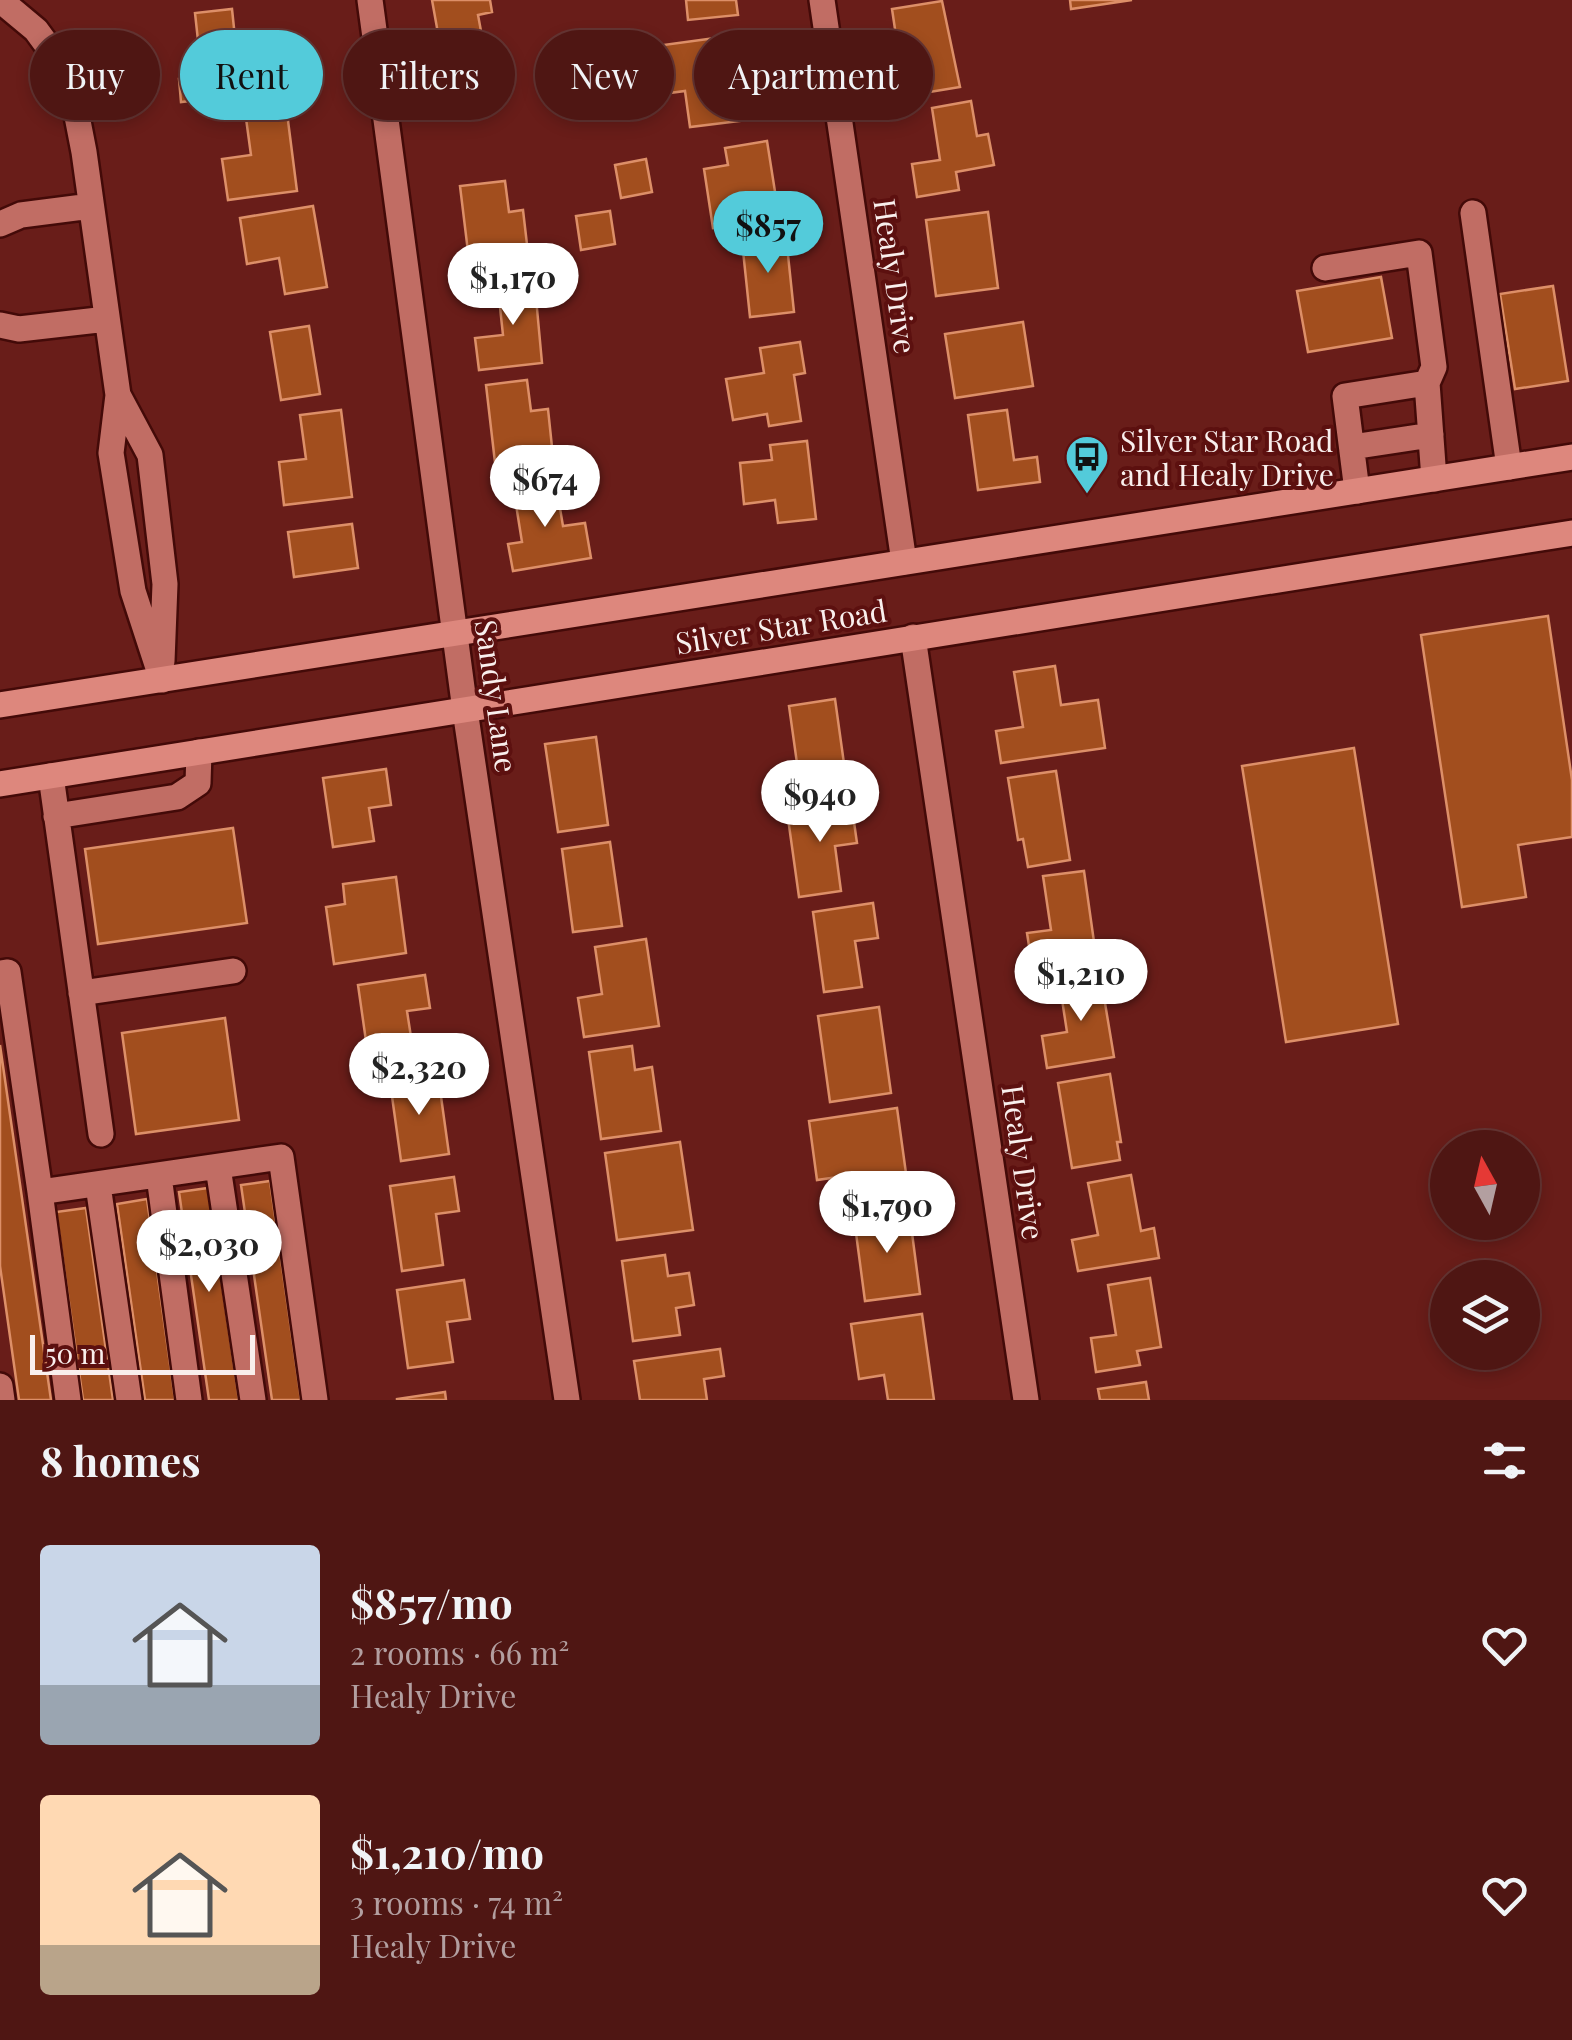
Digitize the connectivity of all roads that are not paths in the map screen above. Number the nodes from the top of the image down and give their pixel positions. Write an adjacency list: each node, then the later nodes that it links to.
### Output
1 (0, 0): 4 (street)
2 (370, 0): 20 (street, Sandy Lane)
3 (822, 0): 19 (street, Healy Drive)
4 (91, 206): 6 (street); 8 (street)
5 (1473, 213): 15 (street)
6 (0, 224)
7 (1324, 268): 10 (street)
8 (107, 319): 9 (street); 11 (street)
9 (0, 324)
10 (1427, 383): 12 (street); 13 (street)
11 (118, 395): 22 (street); 22 (street)
12 (1431, 435): 13 (street); 16 (street)
13 (1352, 447): 17 (street)
14 (1572, 457): 15 (main road, Silver Star Road)
15 (1509, 467): 16 (main road, Silver Star Road)
16 (1434, 479): 17 (main road, Silver Star Road)
17 (1357, 491): 19 (main road, Silver Star Road)
18 (1572, 533): 21 (main road, Silver Star Road)
19 (904, 562): 20 (main road, Silver Star Road)
20 (455, 633): 22 (main road, Silver Star Road); 24 (street, Sandy Lane)
21 (913, 637): 24 (main road, Silver Star Road); 45 (street, Healy Drive)
22 (162, 680): 23 (main road, Silver Star Road)
23 (0, 705)
24 (465, 710): 25 (main road, Silver Star Road); 44 (street, Sandy Lane)
25 (199, 752): 26 (main road, Silver Star Road); 28 (street)
26 (51, 776): 27 (main road, Silver Star Road); 28 (street)
27 (0, 784)
28 (56, 816): 31 (street)
29 (233, 971): 31 (street)
30 (0, 973): 36 (street)
31 (81, 992): 32 (street)
32 (102, 1134)
33 (218, 1167): 34 (street); 42 (street); 43 (street)
34 (158, 1176): 35 (street); 41 (street)
35 (98, 1184): 36 (street); 40 (street)
36 (40, 1192): 39 (street)
37 (0, 1386): 38 (street)
38 (2, 1400)
39 (68, 1400)
40 (129, 1400)
41 (188, 1400)
42 (254, 1400)
43 (316, 1400)
44 (566, 1400)
45 (1026, 1400)

